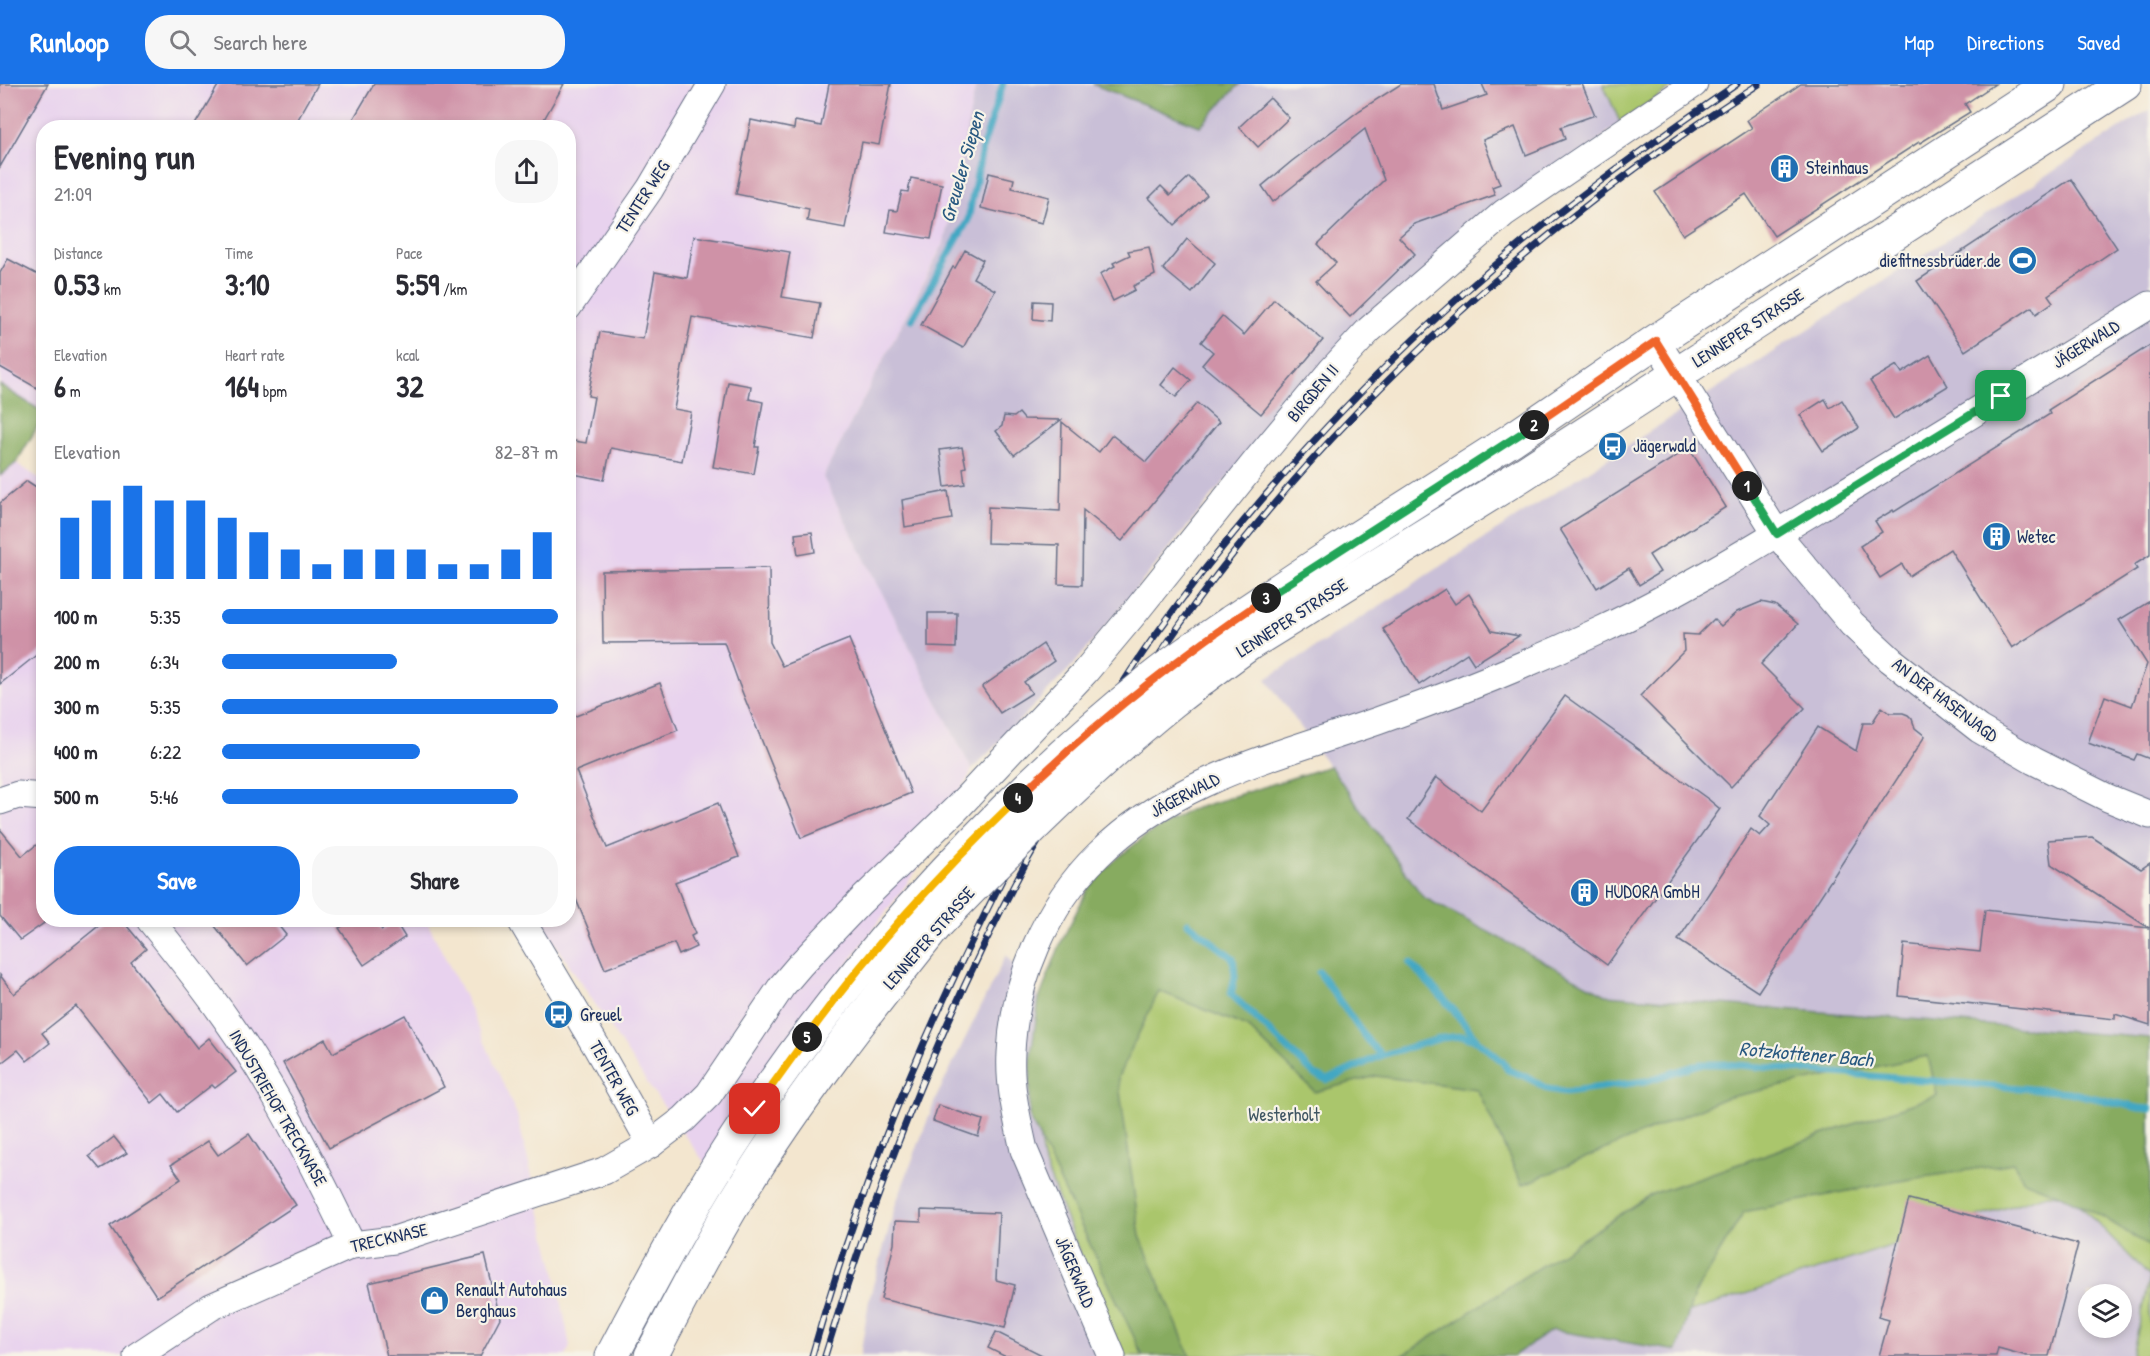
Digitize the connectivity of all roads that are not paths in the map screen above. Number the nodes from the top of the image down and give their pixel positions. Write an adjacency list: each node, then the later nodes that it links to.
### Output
1 (712, 84): 5 (street, TENTER WEG)
2 (1694, 84): 17 (street, BIRGDEN II)
3 (2050, 84): 7 (main road, LENNEPER STRASSE)
4 (2125, 84): 8 (main road, LENNEPER STRASSE)
5 (576, 295)
6 (2150, 304): 9 (street, JÄGERWALD)
7 (1656, 341): 8 (street); 10 (main road, LENNEPER STRASSE)
8 (1677, 374): 9 (street); 10 (main road, LENNEPER STRASSE)
9 (1777, 534): 13 (street, AN DER HASENJAGD); 22 (street, JÄGERWALD)
10 (1240, 633): 14 (main road, LENNEPER STRASSE, bridge)
11 (36, 796): 12 (street)
12 (0, 801)
13 (2150, 815)
14 (924, 916): 20 (main road, LENNEPER STRASSE); 21 (main road, LENNEPER STRASSE)
15 (155, 927): 18 (street, INDUSTRIEHOF TRECKNASE)
16 (525, 927): 17 (street, TENTER WEG)
17 (651, 1144): 18 (street, TRECKNASE)
18 (352, 1245): 19 (street, TRECKNASE)
19 (136, 1356)
20 (612, 1356)
21 (651, 1356)
22 (1112, 1356)

